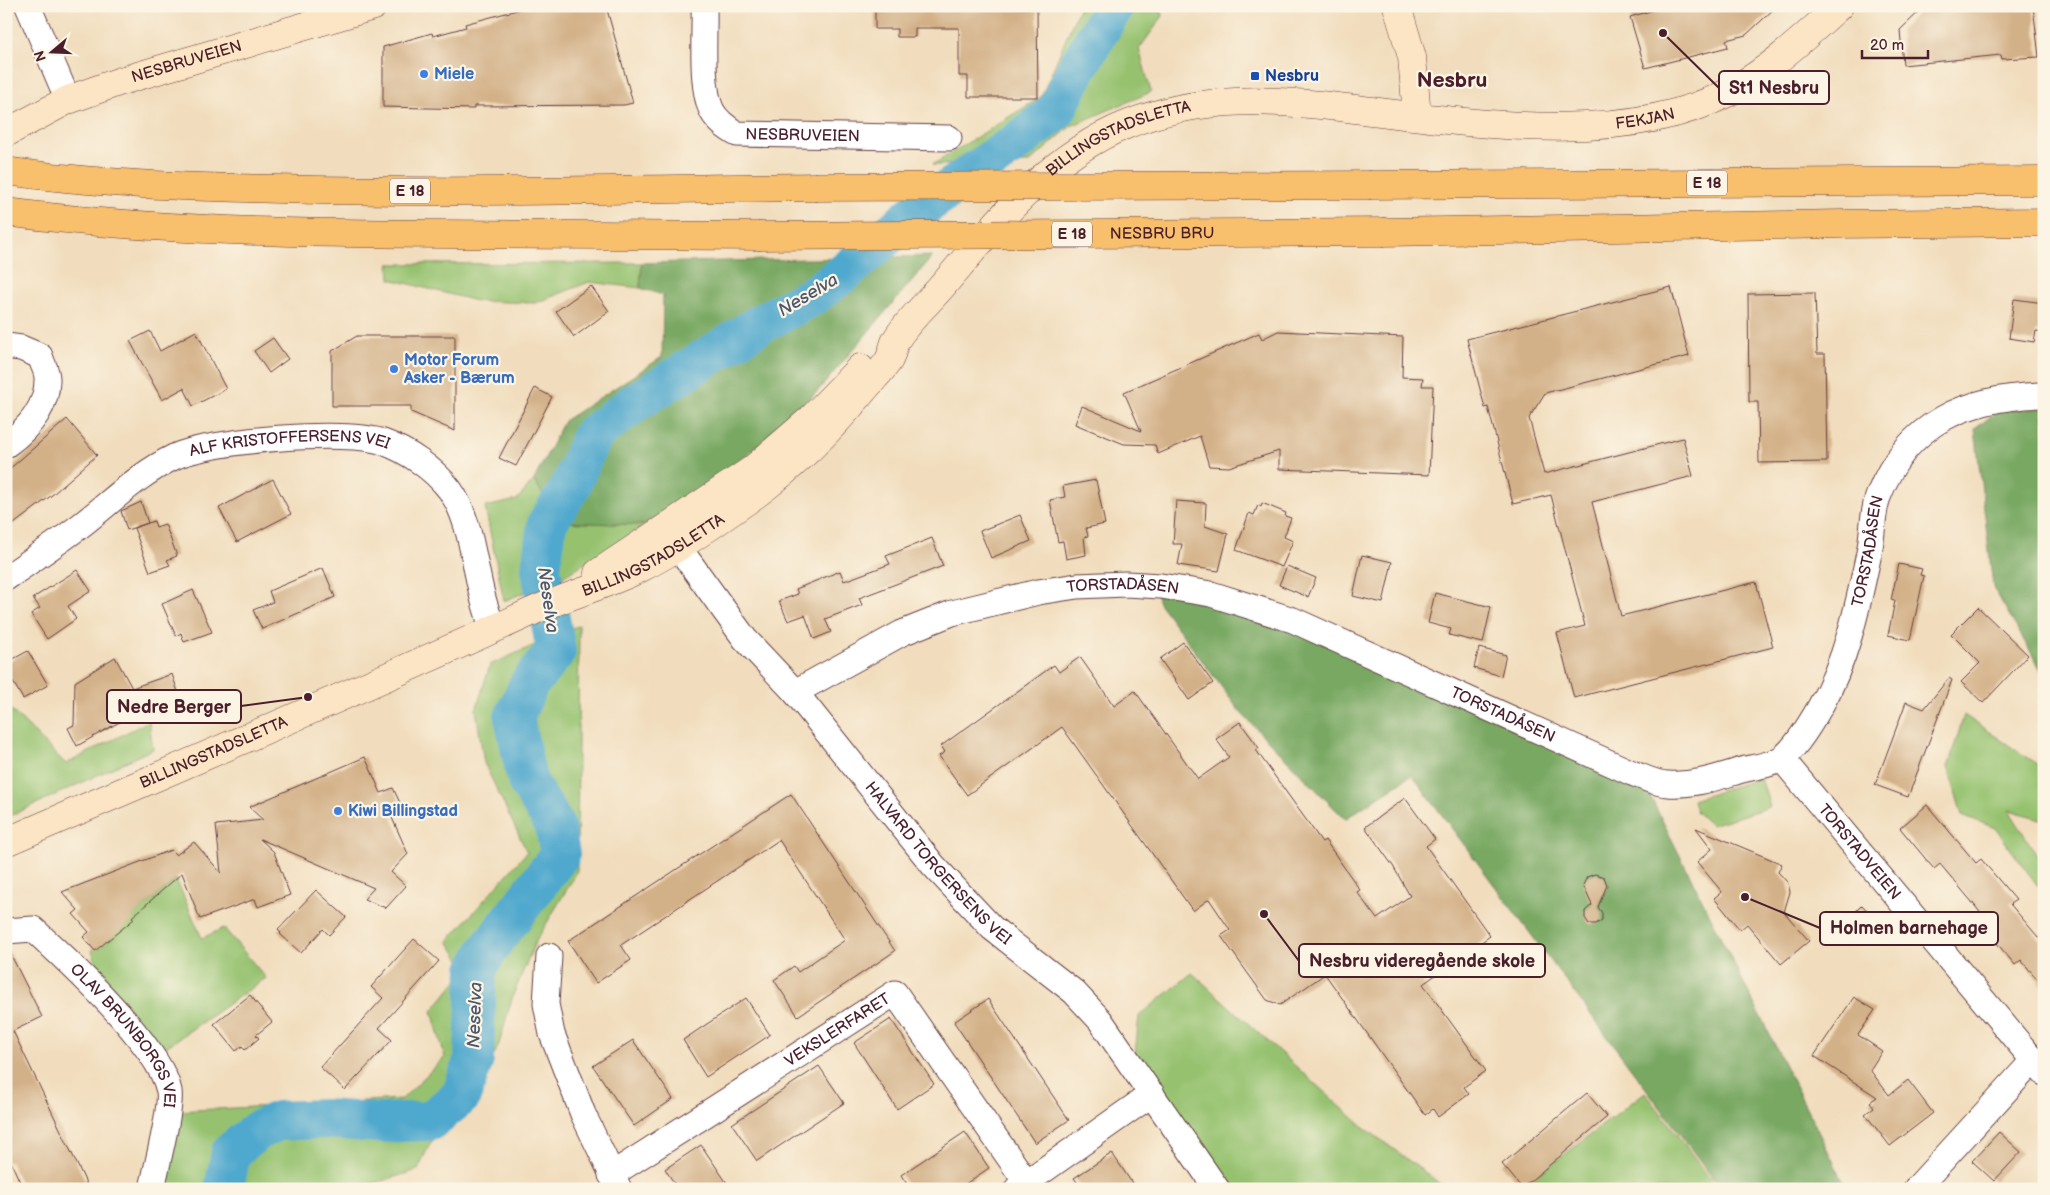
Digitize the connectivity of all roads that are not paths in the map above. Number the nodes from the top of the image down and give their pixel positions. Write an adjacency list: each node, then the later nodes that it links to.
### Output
1 (28, 6): 6 (street)
2 (373, 6): 6 (main road, NESBRUVEIEN)
3 (704, 6): 9 (street, NESBRUVEIEN)
4 (1397, 6): 7 (main road)
5 (1839, 6): 7 (main road, FEKJAN)
6 (68, 100): 8 (main road, NESBRUVEIEN)
7 (1417, 116): 19 (main road, BILLINGSTADSLETTA)
8 (16, 128)
9 (949, 138)
10 (6, 171): 11 (highway, E 18, bridge)
11 (2044, 181)
12 (6, 212): 13 (highway, NESBRU BRU / E 18, bridge)
13 (2044, 222)
14 (6, 346): 18 (street)
15 (2044, 377): 17 (street, TORSTADÅSEN)
16 (2044, 395): 17 (street, TORSTADÅSEN)
17 (2010, 396): 23 (street, TORSTADÅSEN)
18 (6, 445)
19 (671, 538): 21 (main road, BILLINGSTADSLETTA); 22 (street, HALVARD TORGERSENS VEI)
20 (6, 578): 21 (street, ALF KRISTOFFERSENS VEI)
21 (492, 630): 24 (main road, BILLINGSTADSLETTA)
22 (795, 692): 23 (street, TORSTADÅSEN); 28 (street, HALVARD TORGERSENS VEI)
23 (1782, 759): 27 (street, TORSTADVEIEN)
24 (6, 842)
25 (6, 931): 31 (street, OLAV BRUNBORGS VEI)
26 (549, 956): 29 (street)
27 (2038, 1067): 33 (street, TORSTADVEIEN)
28 (1152, 1094): 30 (street); 32 (street, HALVARD TORGERSENS VEI)
29 (615, 1182): 30 (street, VEKSLERFARET)
30 (1024, 1187)
31 (152, 1189)
32 (1217, 1189)
33 (1916, 1189)

